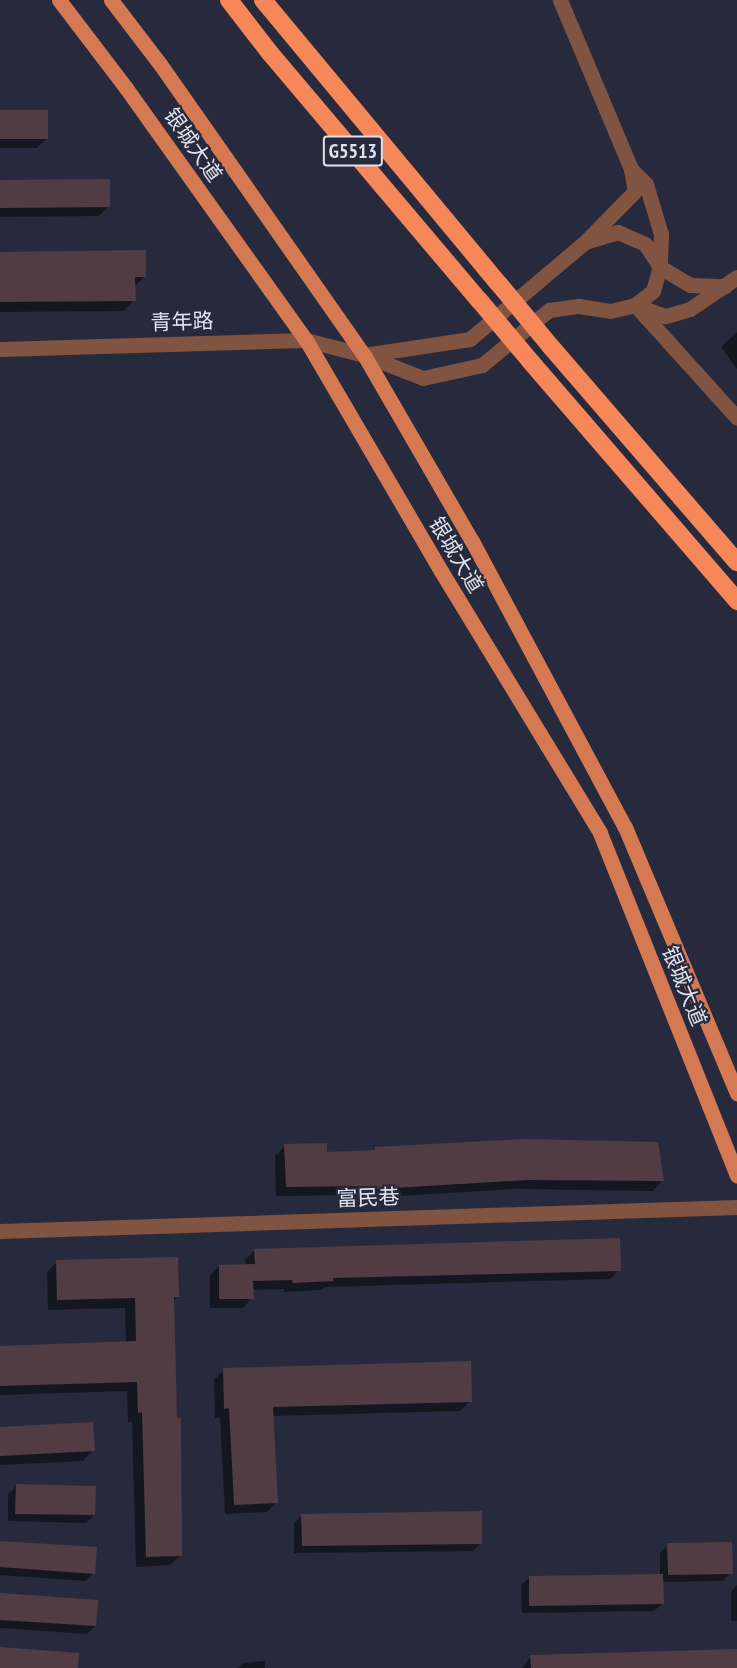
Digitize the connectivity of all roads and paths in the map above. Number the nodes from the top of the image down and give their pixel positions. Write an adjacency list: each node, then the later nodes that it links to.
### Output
1 (59, 0): 11 (main road, 银城大道)
2 (111, 0): 13 (main road, 银城大道)
3 (229, 0): 16 (highway, G5513, bridge)
4 (263, 0): 15 (highway, G5513, bridge)
5 (560, 0): 6 (street)
6 (631, 170): 7 (street); 8 (street)
7 (585, 242): 8 (street); 13 (street)
8 (660, 267): 9 (street); 10 (street)
9 (731, 282): 10 (street)
10 (635, 305): 13 (street, 青年路); 14 (street)
11 (306, 340): 12 (street, 青年路); 13 (street, 青年路); 18 (main road, 银城大道)
12 (0, 349)
13 (364, 355): 17 (main road, 银城大道)
14 (737, 418)
15 (737, 562)
16 (737, 601)
17 (737, 1093)
18 (737, 1176)
19 (737, 1207): 20 (street, 富民巷)
20 (0, 1230)

